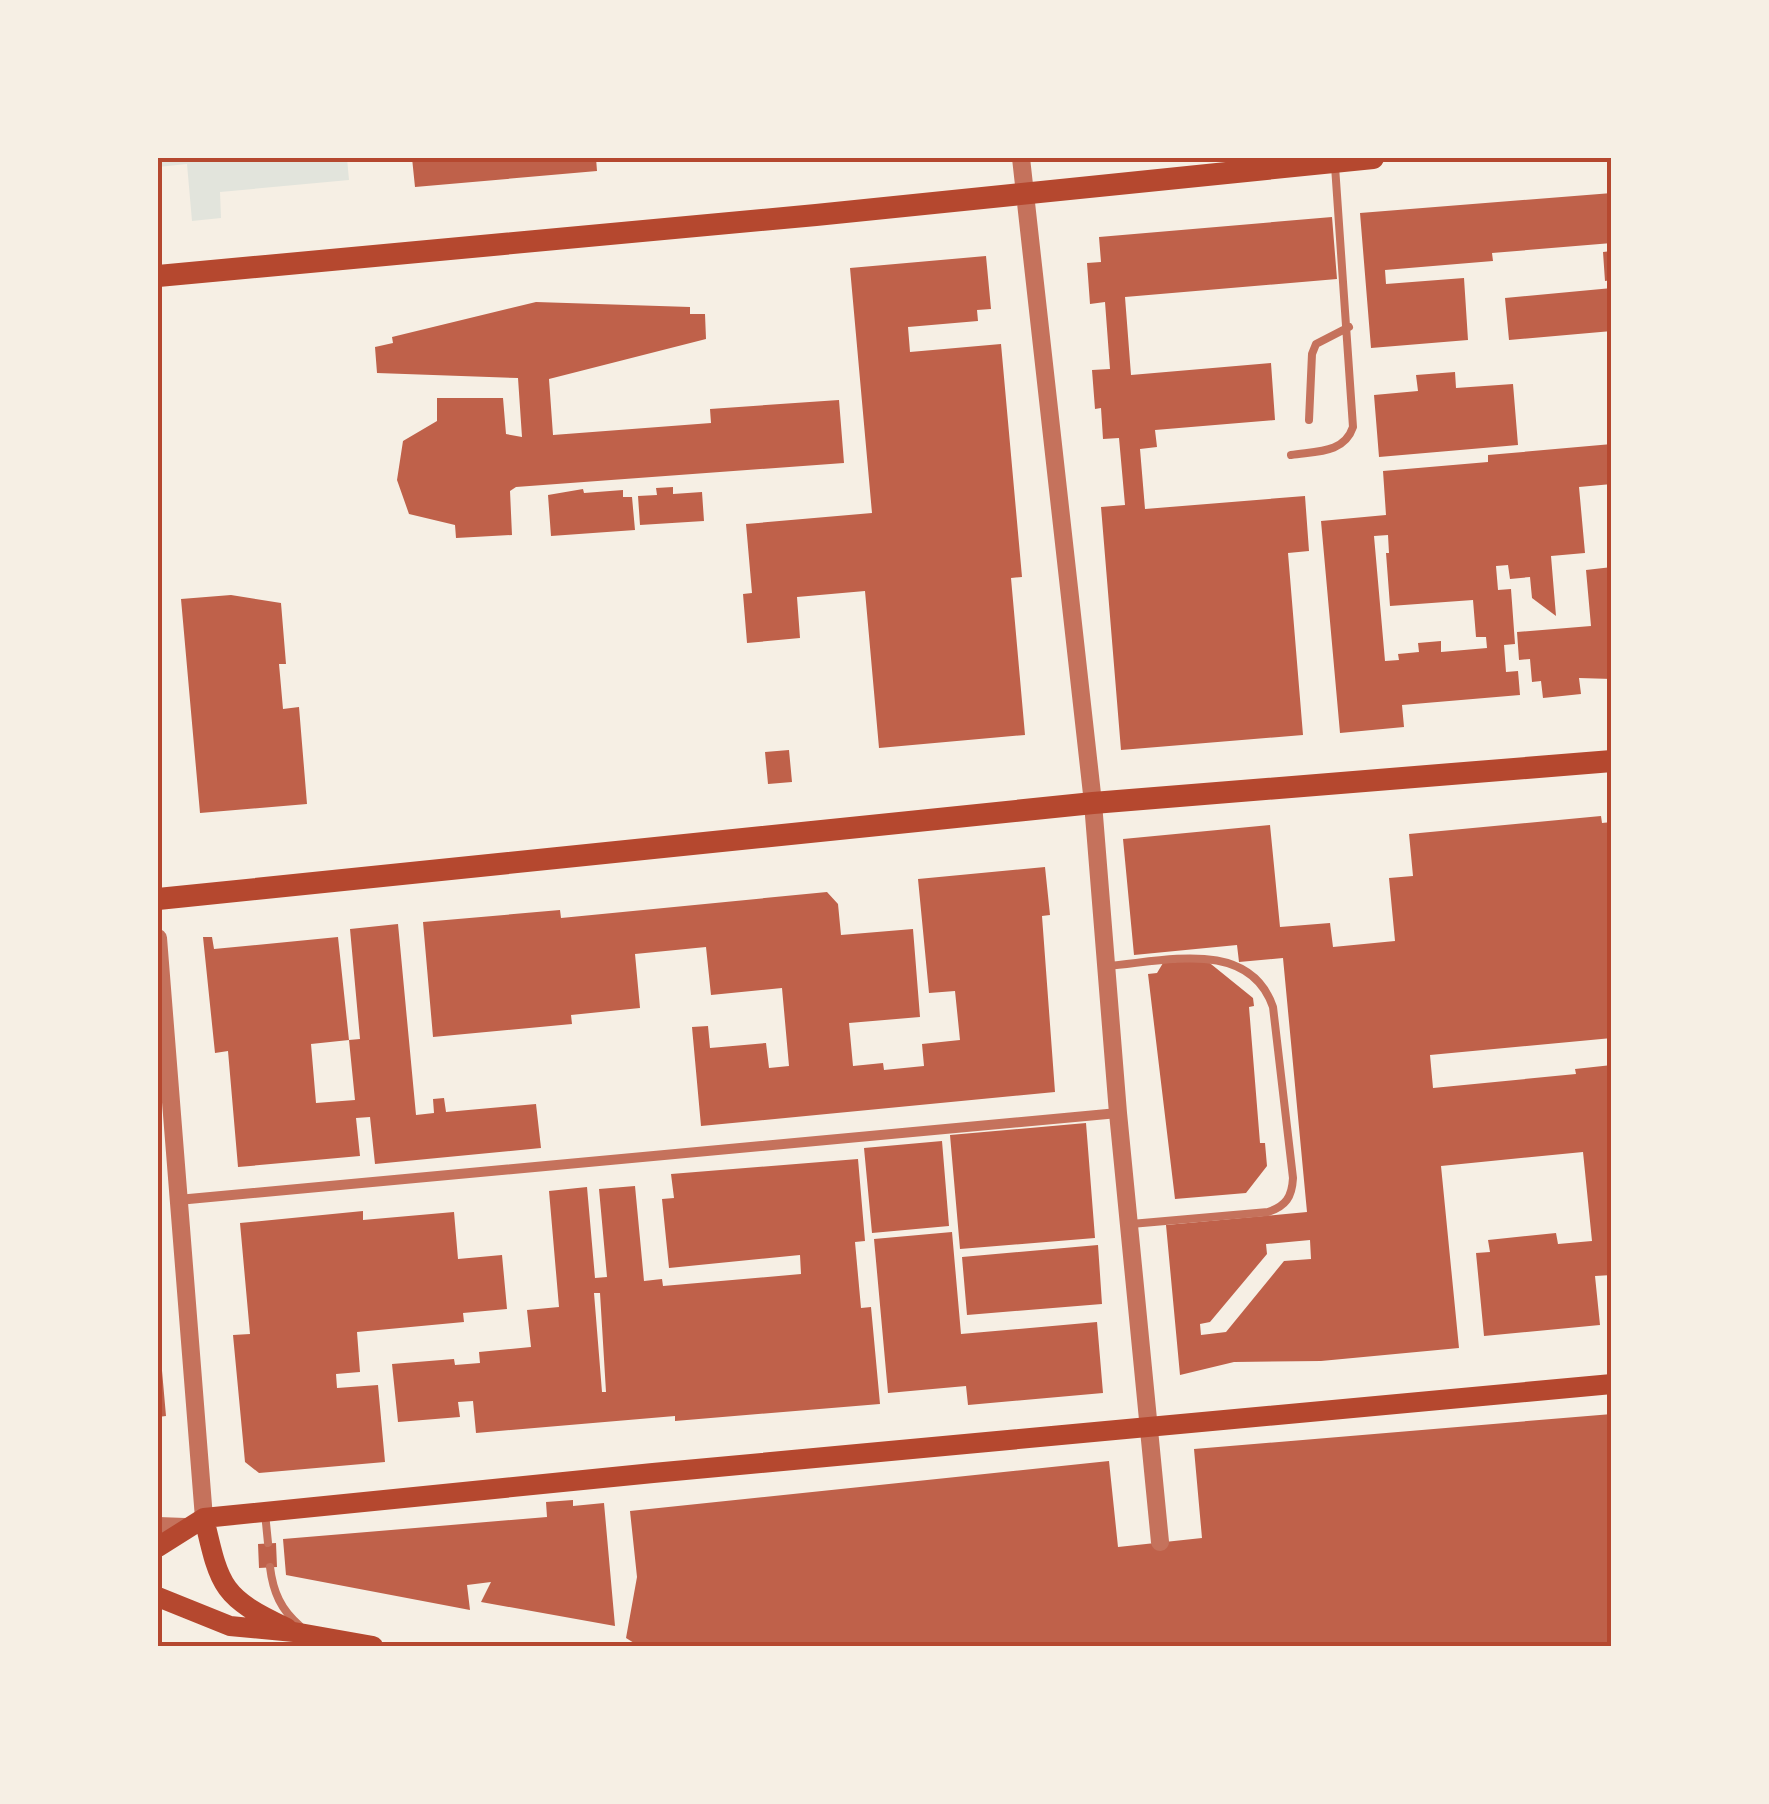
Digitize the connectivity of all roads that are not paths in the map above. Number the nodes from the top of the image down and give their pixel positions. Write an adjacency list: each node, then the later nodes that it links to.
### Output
1 (1021, 158): 4 (street)
2 (1373, 158): 3 (main road)
3 (1334, 161): 4 (main road); 6 (lane)
4 (1024, 192): 5 (main road); 10 (street)
5 (158, 276)
6 (1348, 327): 7 (lane); 8 (lane)
7 (1308, 420)
8 (1290, 455)
9 (1612, 761): 10 (main road)
10 (1093, 803): 11 (main road); 13 (street)
11 (158, 899)
12 (158, 938): 15 (street)
13 (1106, 966): 14 (street); 16 (lane)
14 (1118, 1113): 15 (street); 16 (street)
15 (176, 1200): 20 (street)
16 (1130, 1224): 18 (street)
17 (1612, 1384): 18 (main road)
18 (1150, 1427): 19 (main road); 22 (street)
19 (265, 1512): 20 (main road); 23 (lane)
20 (195, 1523): 21 (street); 24 (main road); 27 (main road)
21 (158, 1526)
22 (1160, 1542)
23 (268, 1544)
24 (158, 1547)
25 (270, 1568): 27 (lane)
26 (158, 1597): 27 (main road)
27 (303, 1633): 28 (main road)
28 (373, 1646)

